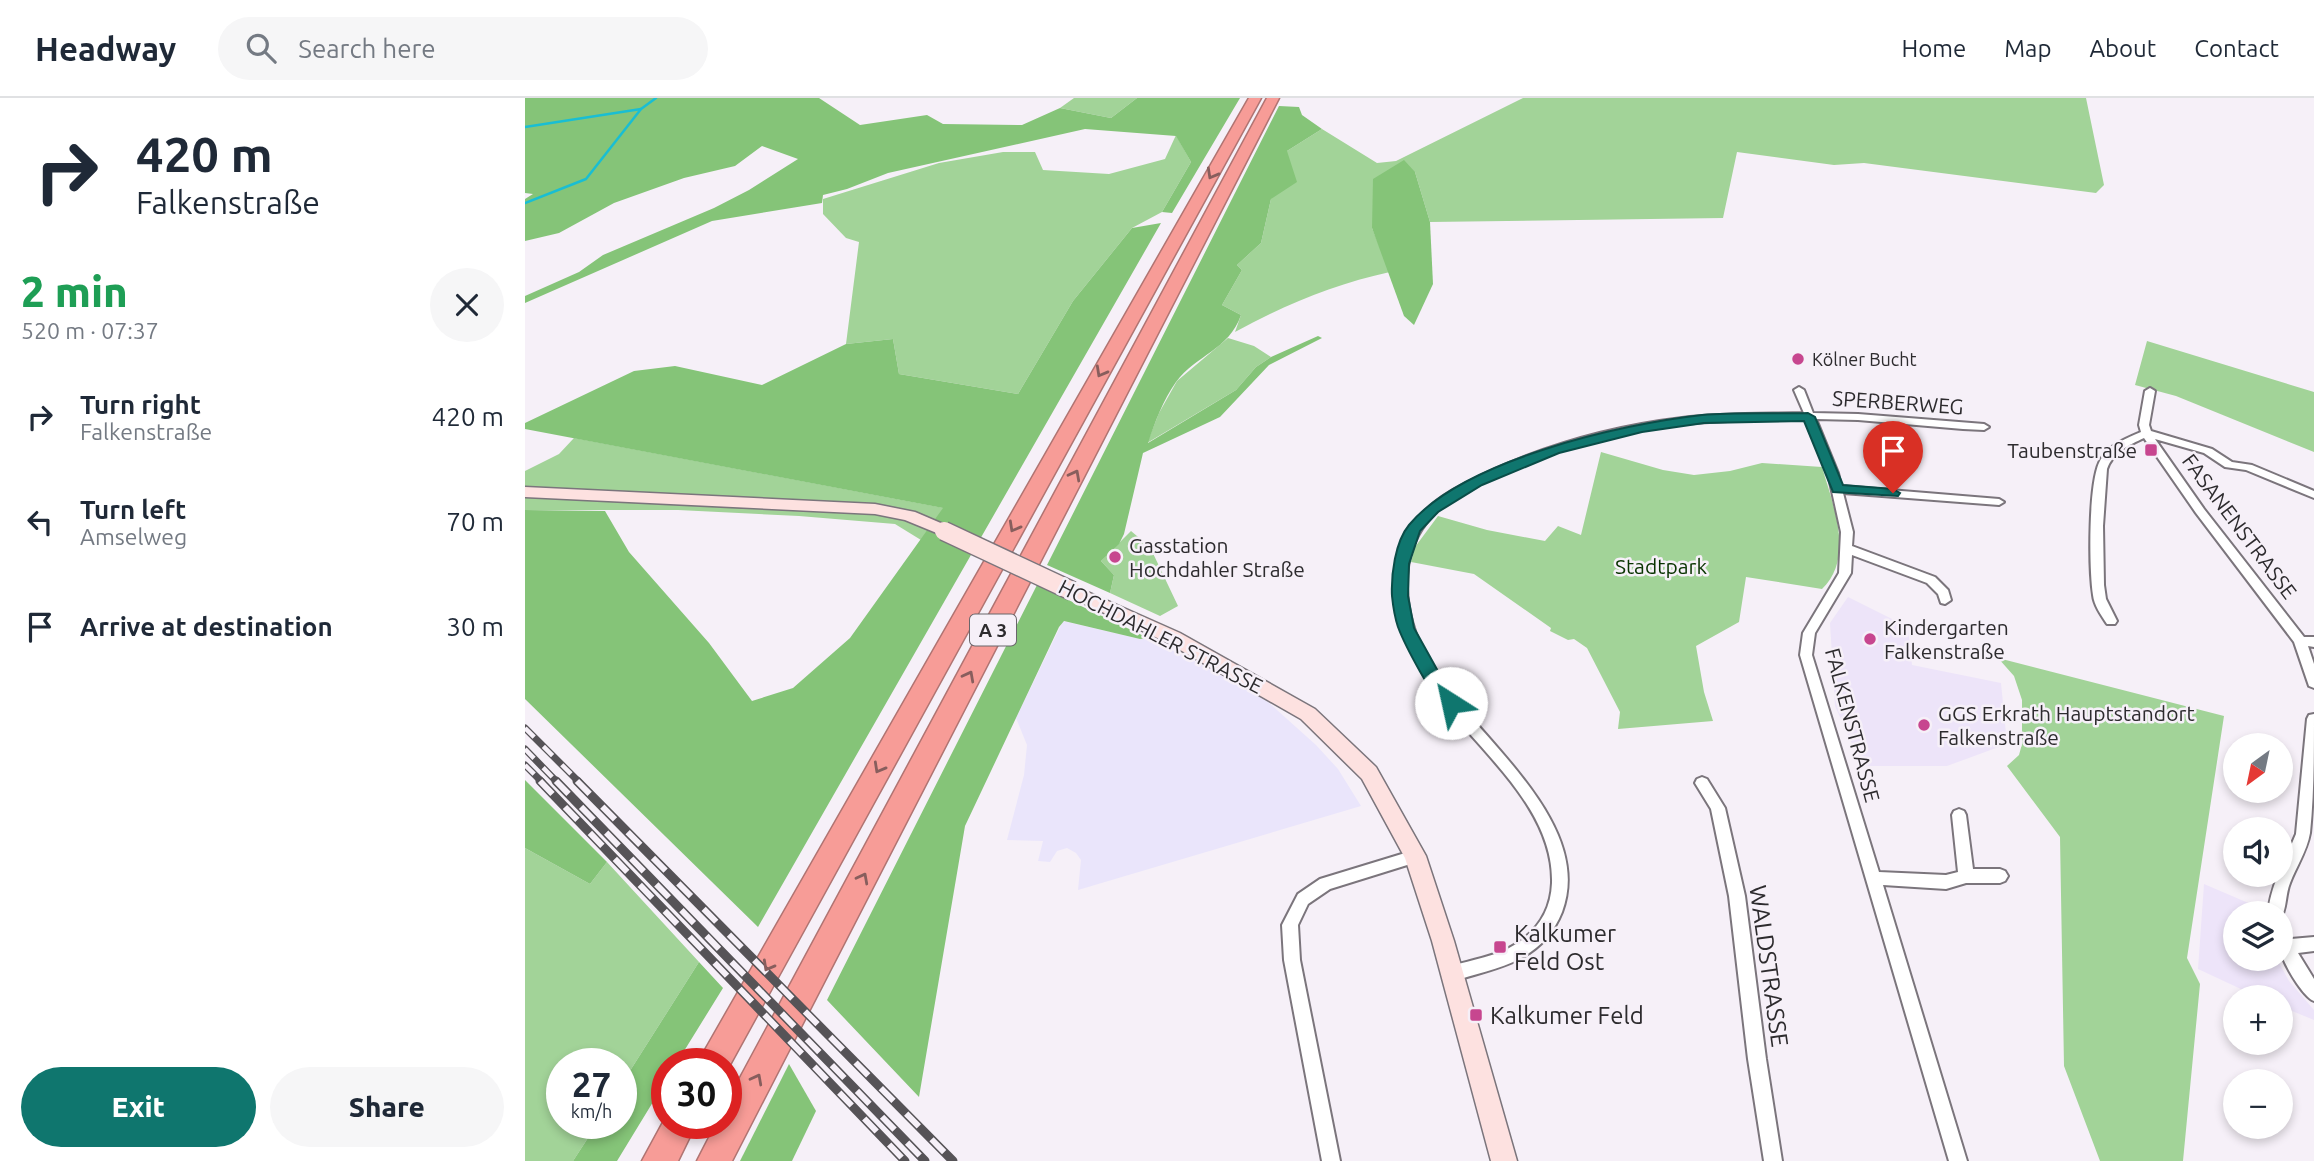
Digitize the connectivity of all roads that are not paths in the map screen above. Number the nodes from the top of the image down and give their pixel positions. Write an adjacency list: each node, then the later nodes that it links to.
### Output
1 (1255, 98): 31 (highway, A 3, one-way to 31)
2 (1273, 98): 34 (highway, A 3, one-way to 2)
3 (1799, 390): 5 (street, FALKENSTRASSE)
4 (2150, 391): 7 (street)
5 (1808, 417): 6 (street, SPERBERWEG); 8 (street, FALKENSTRASSE); 29 (street)
6 (1984, 427)
7 (2146, 433): 10 (street); 14 (street); 15 (street, FASANENSTRASSE)
8 (1838, 489): 11 (street); 12 (street, FALKENSTRASSE)
9 (525, 492): 21 (main road, HOCHDAHLER STRASSE, bridge)
10 (2314, 495)
11 (1999, 502)
12 (1848, 549): 13 (street); 24 (street, FALKENSTRASSE)
13 (1945, 600)
14 (2111, 621)
15 (2300, 641): 16 (street); 17 (street, FASANENSTRASSE)
16 (2314, 642)
17 (2314, 683)
18 (2314, 719): 25 (street)
19 (1702, 783): 37 (street, WALDSTRASSE)
20 (1959, 815): 22 (street)
21 (1415, 856): 29 (main road, HOCHDAHLER STRASSE); 35 (street)
22 (1965, 876): 23 (street); 24 (street)
23 (2000, 876)
24 (1873, 878): 38 (street, FALKENSTRASSE)
25 (2278, 901)
26 (2293, 941): 27 (street)
27 (2314, 944)
28 (2293, 957): 30 (street)
29 (1451, 974): 36 (main road, HOCHDAHLER STRASSE)
30 (2314, 993)
31 (722, 1048)
32 (671, 1139): 33 (highway)
33 (659, 1161)
34 (714, 1161)
35 (1331, 1161)
36 (1504, 1161)
37 (1773, 1161)
38 (1958, 1161)

